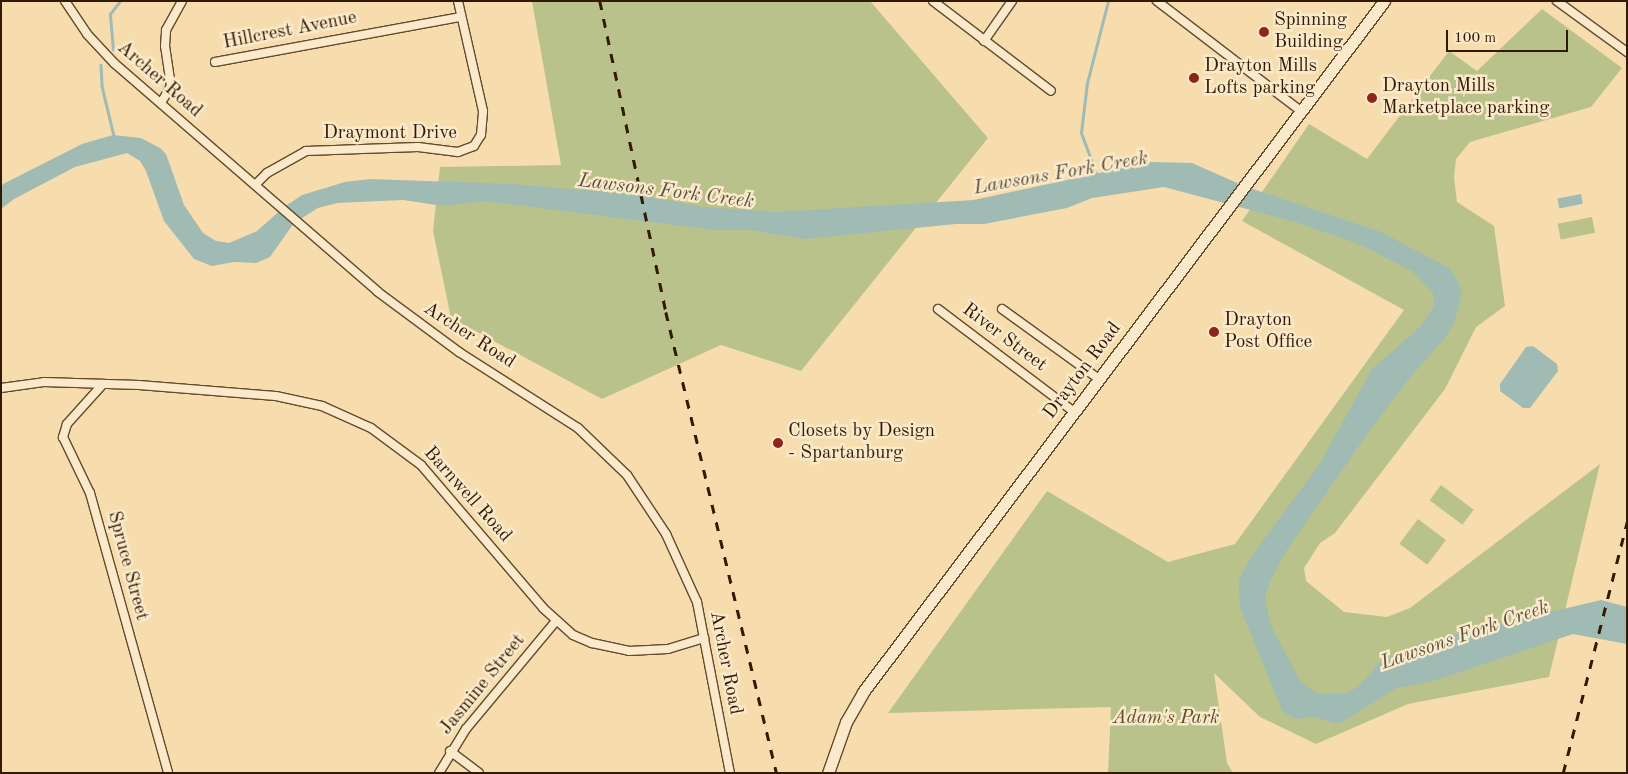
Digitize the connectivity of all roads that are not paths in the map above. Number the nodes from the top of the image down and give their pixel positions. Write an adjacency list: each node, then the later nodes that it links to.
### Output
1 (65, 1): 14 (street, Archer Road)
2 (182, 1): 14 (street)
3 (458, 1): 9 (street, Draymont Drive)
4 (933, 1): 10 (street)
5 (1012, 1): 10 (street)
6 (1157, 1): 15 (street)
7 (1384, 1): 15 (main road, Drayton Road)
8 (1557, 1): 11 (street)
9 (461, 17): 12 (street, Hillcrest Avenue); 16 (street, Draymont Drive)
10 (984, 40): 13 (street)
11 (1627, 52)
12 (215, 62)
13 (1051, 91)
14 (161, 103): 16 (street, Archer Road)
15 (1302, 112): 19 (main road, Drayton Road)
16 (255, 185): 24 (street, Archer Road)
17 (938, 309): 22 (street, River Street)
18 (1002, 309): 19 (street)
19 (1099, 379): 22 (main road, Drayton Road)
20 (103, 384): 21 (street, Barnwell Road); 23 (street, Barnwell Road); 26 (street, Spruce Street)
21 (1, 388)
22 (1074, 412): 30 (main road, Drayton Road)
23 (556, 622): 24 (street, Barnwell Road); 25 (street, Jasmine Street)
24 (704, 638): 29 (street, Archer Road)
25 (450, 751): 27 (street, Jasmine Street); 28 (street)
26 (168, 773)
27 (439, 773)
28 (480, 773)
29 (730, 773)
30 (828, 773)

